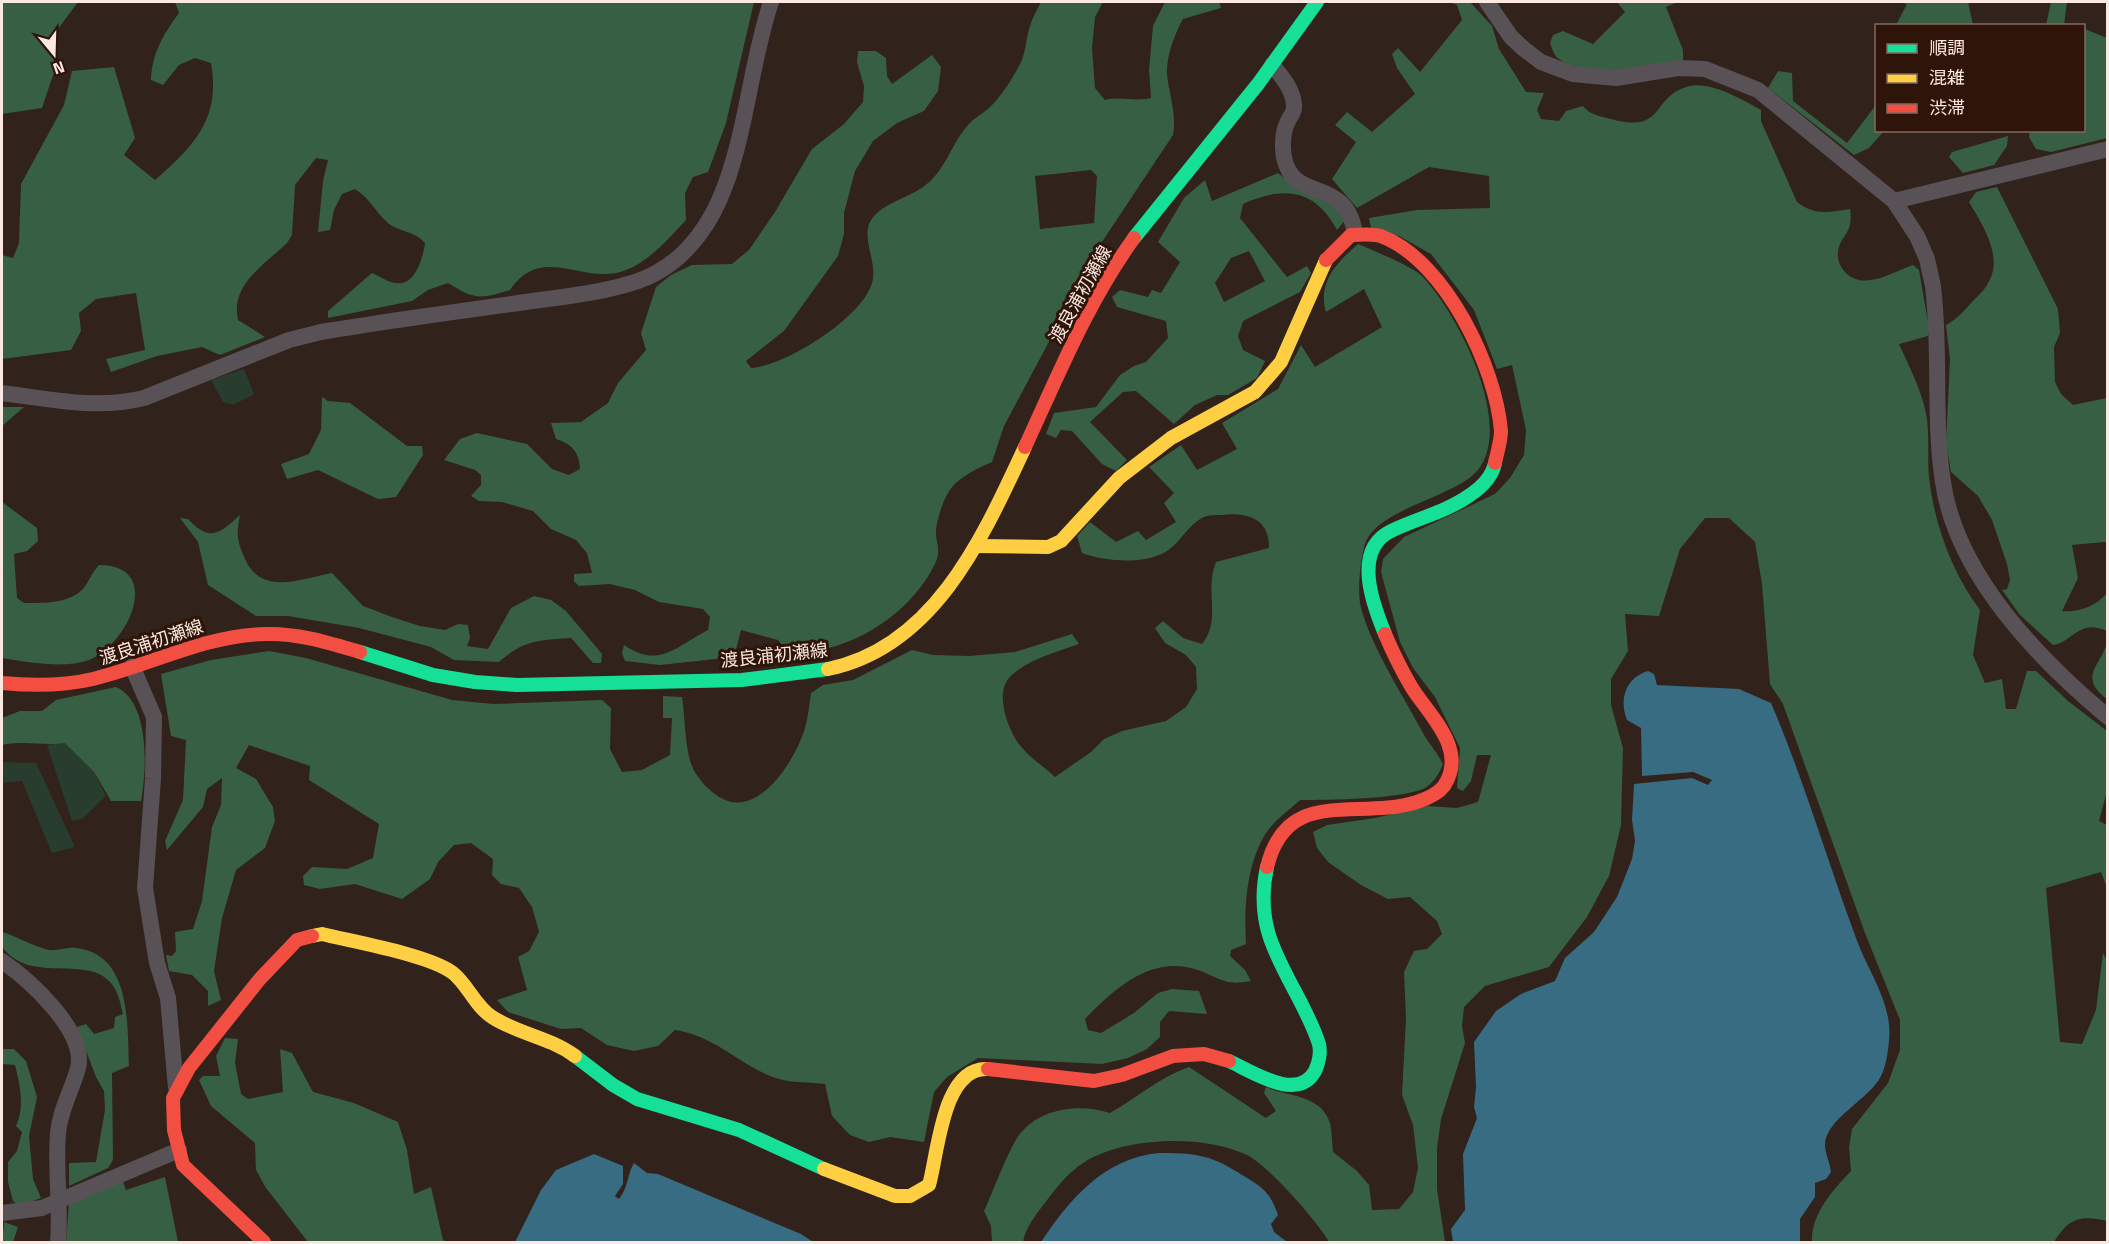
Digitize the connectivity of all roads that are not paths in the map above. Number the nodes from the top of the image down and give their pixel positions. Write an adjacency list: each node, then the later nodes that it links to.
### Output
1 (771, 2): 8 (street)
2 (1317, 2): 4 (street, 渡良浦初瀬線)
3 (1487, 2): 6 (street)
4 (1272, 65): 7 (street); 9 (street, 渡良浦初瀬線)
5 (2108, 149): 6 (street)
6 (1894, 201): 12 (street)
7 (1355, 234): 9 (street); 14 (street)
8 (2, 393)
9 (976, 546): 10 (street, 渡良浦初瀬線)
10 (132, 666): 11 (street, 渡良浦初瀬線); 14 (street)
11 (2, 683)
12 (2108, 717)
13 (2, 961): 16 (street)
14 (176, 1088): 15 (street)
15 (178, 1150): 16 (street); 19 (street)
16 (59, 1200): 17 (street); 18 (street)
17 (2, 1213)
18 (58, 1242)
19 (264, 1242)

